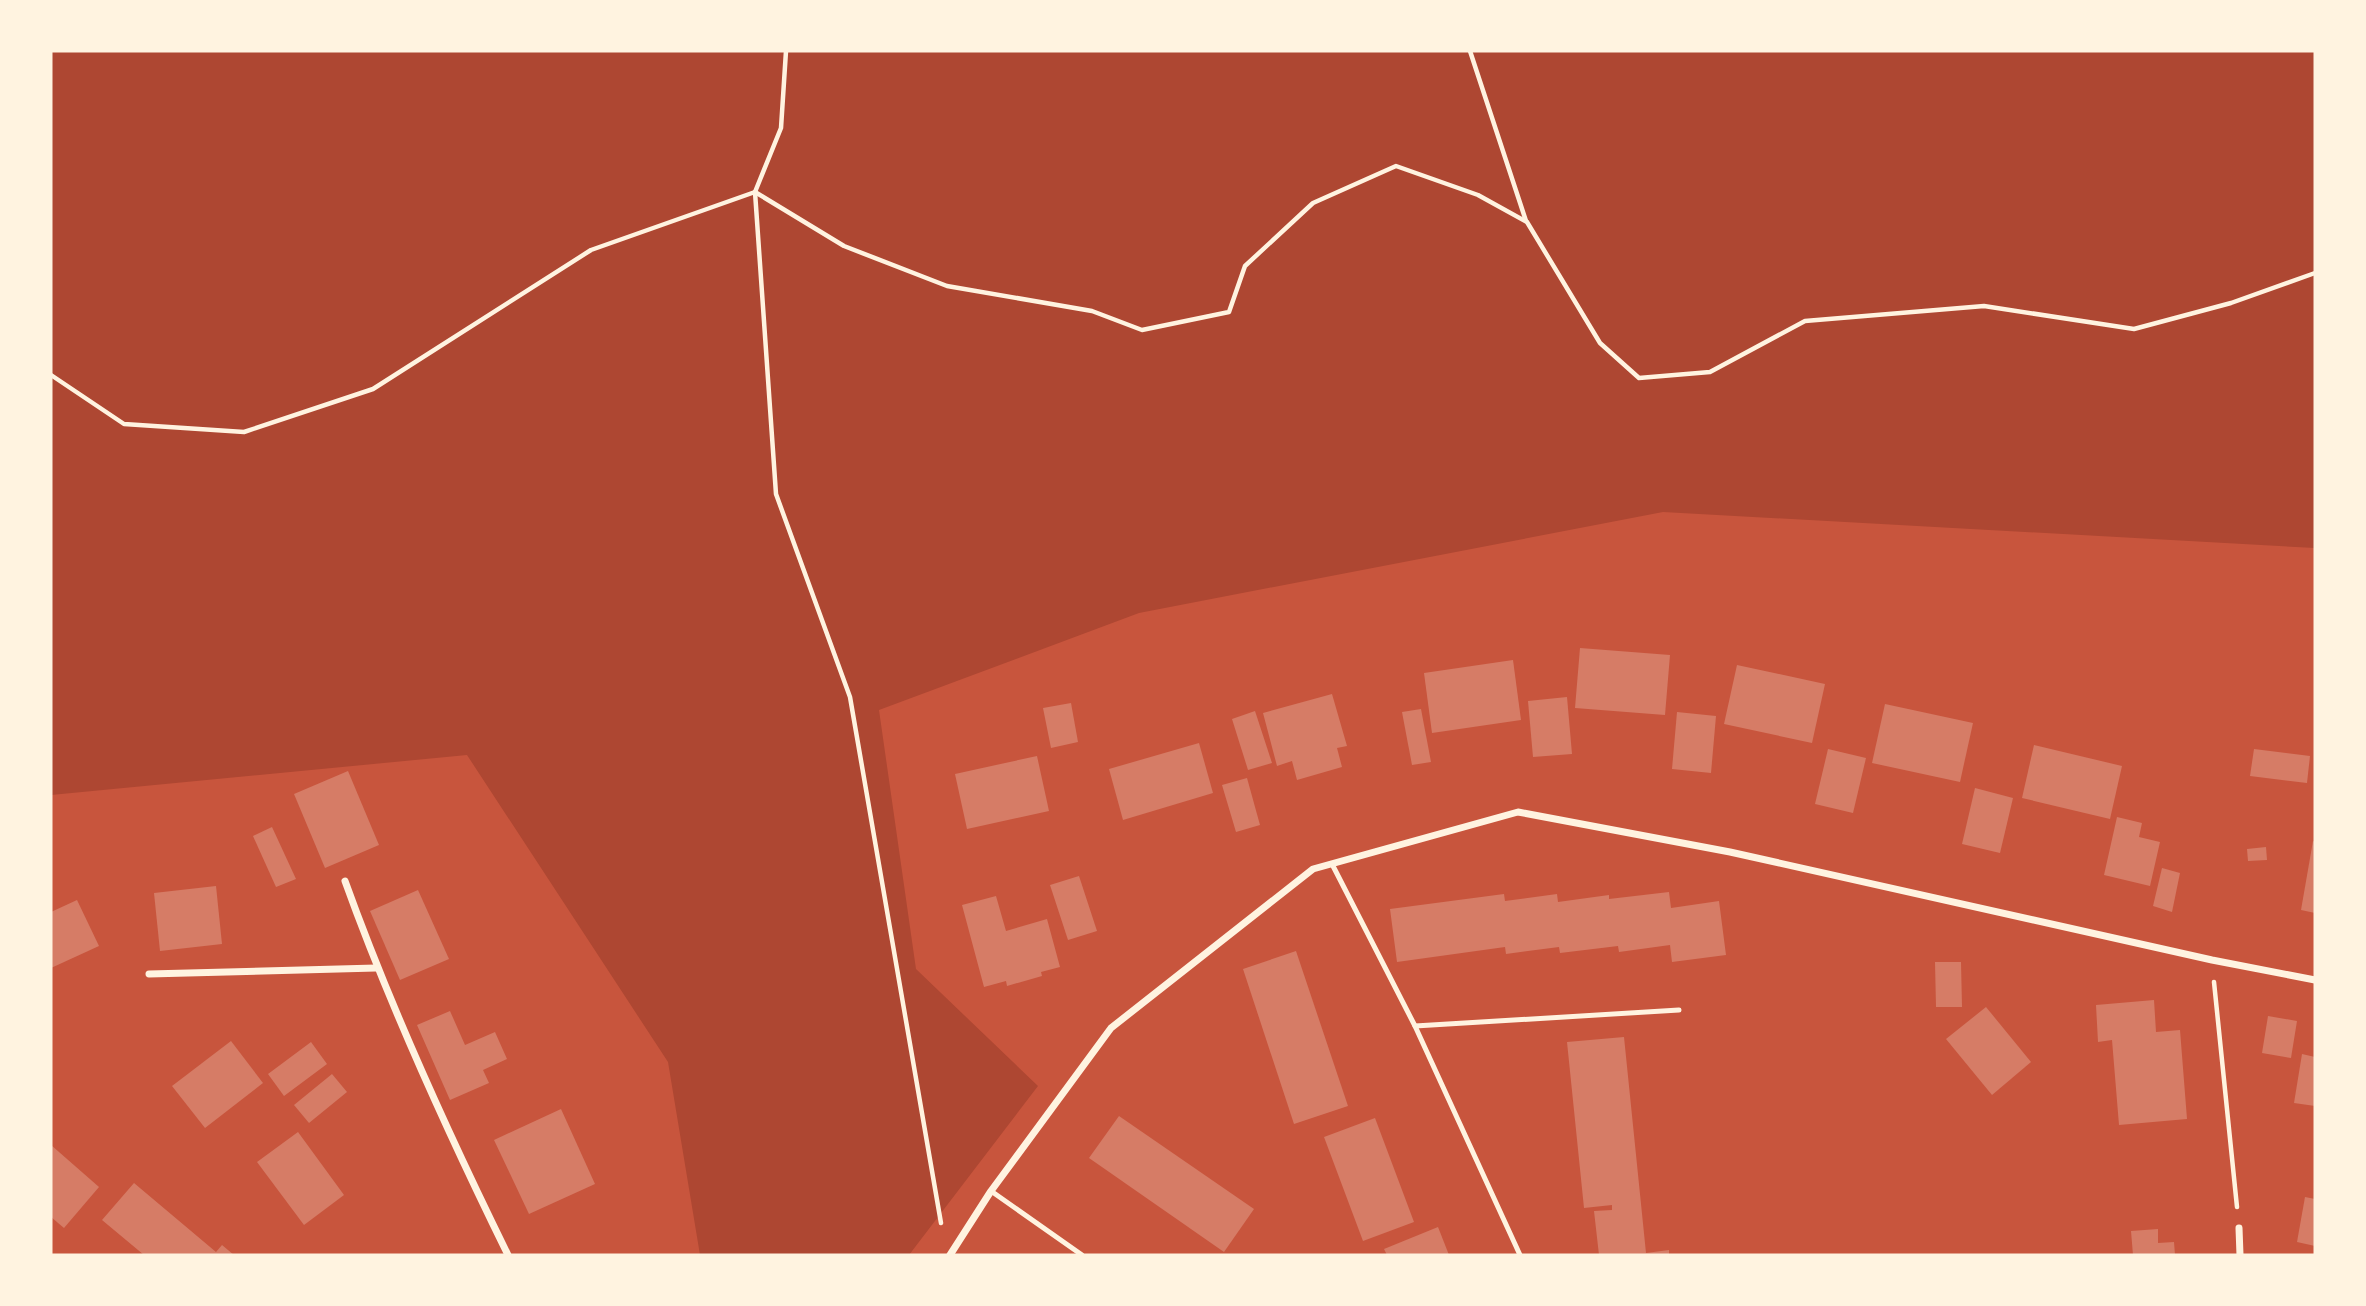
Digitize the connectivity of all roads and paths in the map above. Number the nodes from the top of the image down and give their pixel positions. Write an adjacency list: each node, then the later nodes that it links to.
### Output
1 (786, 51): 3 (path)
2 (1470, 51): 4 (path)
3 (755, 192): 4 (path); 6 (path); 16 (path)
4 (1527, 222): 5 (path)
5 (2315, 273)
6 (51, 375)
7 (1332, 864): 9 (street); 14 (lane); 15 (street)
8 (345, 881): 10 (street)
9 (2212, 960): 12 (street); 17 (path)
10 (376, 968): 11 (street); 18 (street)
11 (149, 974)
12 (2315, 980)
13 (1679, 1010): 14 (lane)
14 (1415, 1026): 21 (lane)
15 (991, 1191): 19 (street); 20 (lane)
16 (942, 1228)
17 (2239, 1228): 22 (street)
18 (508, 1255)
19 (950, 1255)
20 (1082, 1255)
21 (1520, 1255)
22 (2240, 1255)

